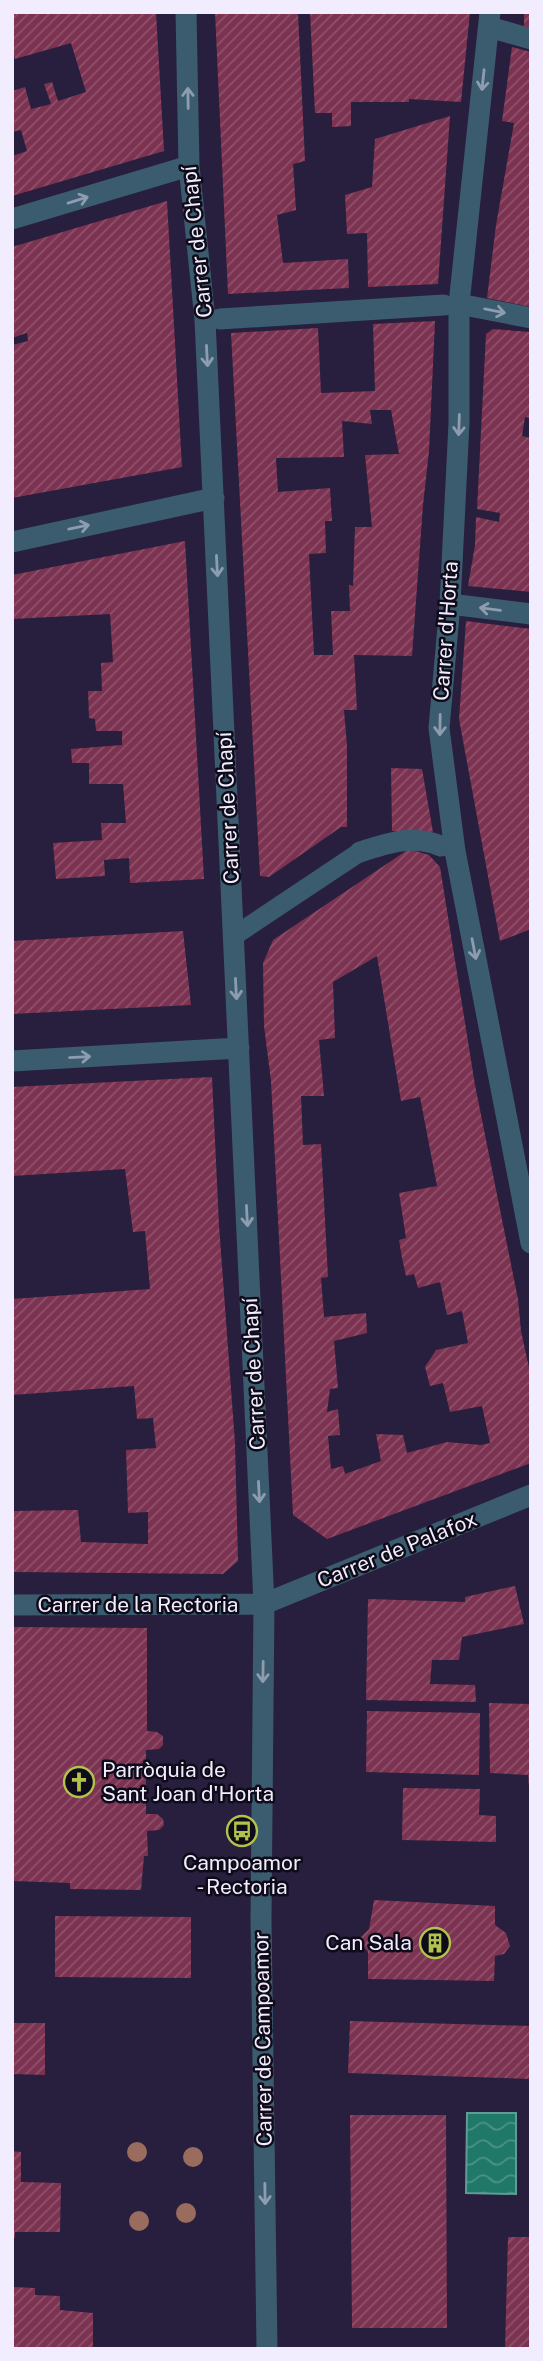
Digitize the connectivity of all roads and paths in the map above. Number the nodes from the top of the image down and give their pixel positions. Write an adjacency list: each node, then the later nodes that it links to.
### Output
1 (186, 12): 4 (street, Carrer de Chapí, one-way to 1)
2 (489, 20): 3 (street); 6 (street, Carrer d'Horta, one-way to 6)
3 (531, 39)
4 (189, 166): 5 (street, one-way to 4); 9 (street, Carrer de Chapí, one-way to 9)
5 (12, 219)
6 (451, 305): 7 (street); 8 (street, one-way to 8); 11 (street, Carrer d'Horta, one-way to 11)
7 (220, 318)
8 (531, 318)
9 (214, 498): 10 (street, one-way to 9); 15 (street, Carrer de Chapí, one-way to 15)
10 (12, 541)
11 (450, 604): 12 (street, one-way to 11); 18 (street, Carrer d'Horta, one-way to 18)
12 (531, 614)
13 (441, 846): 14 (street)
14 (360, 852): 15 (lane)
15 (234, 936): 16 (street, Carrer de Chapí, one-way to 16)
16 (239, 1048): 17 (street, one-way to 16); 20 (street, Carrer de Chapí, one-way to 20)
17 (12, 1060)
18 (531, 1242)
19 (531, 1495): 20 (street, Carrer de Palafox)
20 (264, 1604): 21 (street, Carrer de la Rectoria); 22 (street, Carrer de Campoamor, one-way to 22)
21 (12, 1605)
22 (267, 2349)

